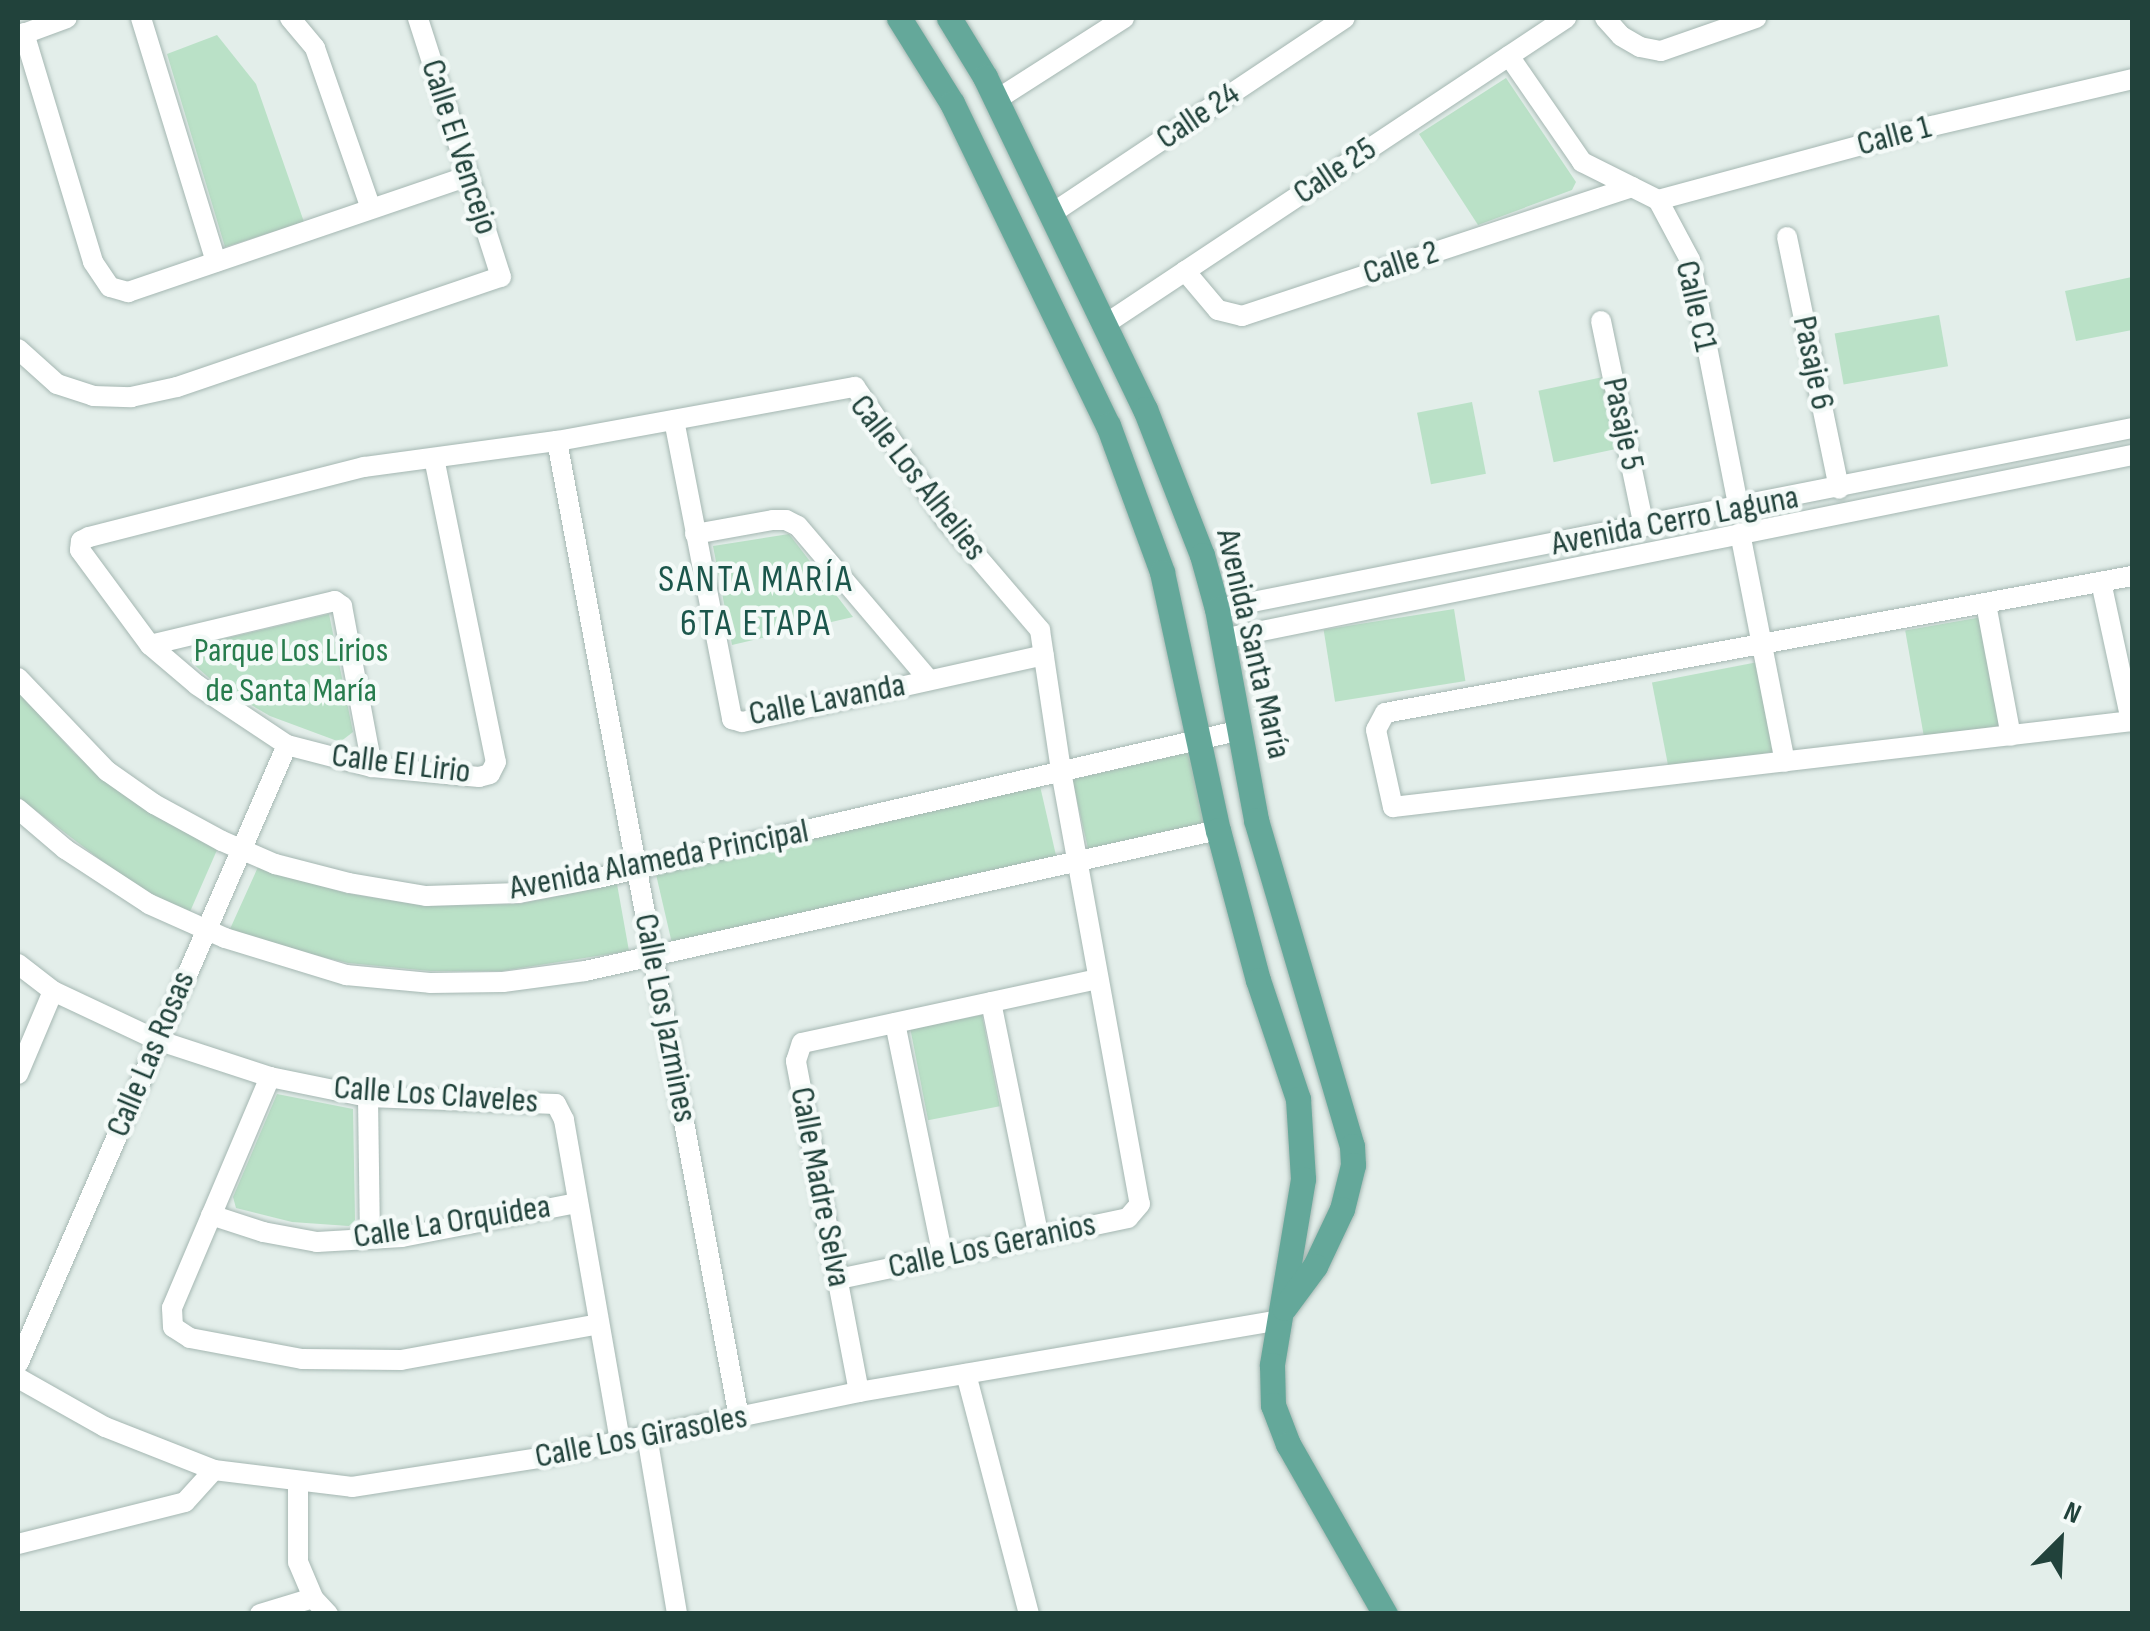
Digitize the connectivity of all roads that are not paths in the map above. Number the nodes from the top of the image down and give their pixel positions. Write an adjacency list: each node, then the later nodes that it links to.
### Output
1 (66, 18): 12 (street)
2 (141, 18): 22 (street)
3 (290, 18): 19 (street)
4 (418, 18): 16 (street, Calle El Vencejo)
5 (899, 18): 51 (main road, Avenida Santa María)
6 (949, 18): 15 (main road, Avenida Santa María)
7 (1123, 18): 15 (street)
8 (1346, 18): 20 (street, Calle 24)
9 (1566, 18): 13 (street, Calle 25)
10 (1605, 18): 11 (street)
11 (1756, 18)
12 (21, 35): 22 (street)
13 (1509, 56): 17 (street); 23 (street, Calle 25)
14 (2132, 80): 18 (street, Calle 1)
15 (996, 100): 20 (main road, Avenida Santa María)
16 (468, 176): 19 (street); 26 (street, Calle El Vencejo)
17 (1632, 187): 18 (street); 23 (street, Calle 2)
18 (1658, 200): 33 (street, Calle C1)
19 (370, 209): 22 (street)
20 (1051, 214): 25 (main road, Avenida Santa María)
21 (1787, 237): 32 (street, Pasaje 6)
22 (216, 262)
23 (1185, 271): 25 (street, Calle 25)
24 (1601, 321): 34 (street, Pasaje 5)
25 (1104, 325): 41 (main road, Avenida Santa María)
26 (18, 350)
27 (674, 420): 29 (street, Calle Los Alhelies); 36 (street, Calle Lavanda); 45 (street, Calle Los Alhelies)
28 (2132, 428): 32 (street, Avenida Cerro Laguna)
29 (558, 442): 31 (street, Calle Los Alhelies); 60 (street, Calle Los Jazmines)
30 (2132, 455): 35 (street)
31 (434, 458): 37 (street, Calle Los Alhelies); 54 (street, Calle El Lirio)
32 (1839, 489): 33 (street, Avenida Cerro Laguna)
33 (1738, 509): 34 (street, Avenida Cerro Laguna)
34 (1644, 527): 41 (street, Avenida Cerro Laguna)
35 (1740, 533): 42 (street); 44 (street)
36 (695, 534): 47 (street); 47 (street, Calle Lavanda)
37 (81, 542): 43 (street, Calle El Lirio)
38 (2132, 576): 39 (street)
39 (2101, 582): 40 (street); 48 (street)
40 (1986, 604): 44 (street); 50 (street)
41 (1217, 609): 42 (main road, Avenida Santa María)
42 (1222, 639): 49 (main road, Avenida Santa María)
43 (150, 644): 52 (street, Calle El Lirio); 54 (street)
44 (1763, 647): 53 (street); 53 (street)
45 (1044, 656): 47 (street, Calle Lavanda); 55 (street, Calle Los Alhelies)
46 (18, 678): 58 (street, Avenida Alameda Principal)
47 (929, 680)
48 (2132, 721): 50 (street)
49 (1237, 731): 51 (street, Avenida Alameda Principal); 79 (main road, Avenida Santa María)
50 (2011, 736): 53 (street)
51 (1196, 740): 55 (street, Avenida Alameda Principal); 57 (main road, Avenida Santa María)
52 (287, 745): 54 (street, Calle El Lirio); 58 (street, Calle Las Rosas)
53 (1785, 762)
54 (372, 767)
55 (1061, 771): 59 (street, Calle Los Alhelies); 60 (street, Avenida Alameda Principal)
56 (18, 808): 61 (street)
57 (1218, 830): 59 (street); 79 (main road, Avenida Santa María)
58 (240, 849): 60 (street, Avenida Alameda Principal); 61 (street, Calle Las Rosas)
59 (1077, 861): 62 (street); 64 (street, Calle Los Alhelies)
60 (637, 870): 62 (street, Calle Los Jazmines)
61 (205, 929): 62 (street); 68 (street, Calle Las Rosas)
62 (653, 954): 85 (street, Calle Los Jazmines)
63 (18, 964): 65 (street, Calle Los Claveles)
64 (1097, 978): 66 (street, Calle Madre Selva); 73 (street, Calle Los Alhelies)
65 (54, 992): 68 (street, Calle Los Claveles); 69 (street)
66 (991, 1002): 67 (street, Calle Madre Selva); 75 (street)
67 (895, 1023): 77 (street); 78 (street, Calle Madre Selva)
68 (157, 1040): 70 (street, Calle Los Claveles); 81 (street, Calle Las Rosas)
69 (18, 1074)
70 (270, 1077): 71 (street, Calle Los Claveles); 74 (street)
71 (368, 1097): 72 (street, Calle Los Claveles); 76 (street)
72 (577, 1202): 76 (street, Calle La Orquidea); 80 (street, Calle Los Claveles)
73 (1140, 1204): 75 (street, Calle Los Geranios)
74 (211, 1215): 76 (street, Calle La Orquidea); 80 (street)
75 (1040, 1236): 77 (street, Calle Los Geranios)
76 (370, 1238)
77 (943, 1257): 78 (street, Calle Los Geranios)
78 (838, 1278): 84 (street, Calle Madre Selva)
79 (1282, 1314): 82 (street, Calle Los Girasoles); 96 (main road, Avenida Santa María)
80 (599, 1324): 87 (street, Calle Los Claveles)
81 (18, 1364)
82 (966, 1374): 84 (street, Calle Los Girasoles); 95 (street)
83 (18, 1378): 88 (street, Calle Los Girasoles)
84 (859, 1392): 85 (street, Calle Los Girasoles)
85 (739, 1417): 86 (street, Calle Los Girasoles)
86 (647, 1436): 87 (street, Calle Los Girasoles); 94 (street)
87 (620, 1442): 89 (street, Calle Los Girasoles)
88 (214, 1470): 89 (street, Calle Los Girasoles); 90 (street)
89 (298, 1481): 91 (street)
90 (18, 1544)
91 (313, 1598): 92 (street); 93 (street)
92 (260, 1614)
93 (328, 1614)
94 (678, 1614)
95 (1029, 1614)
96 (1385, 1614)

